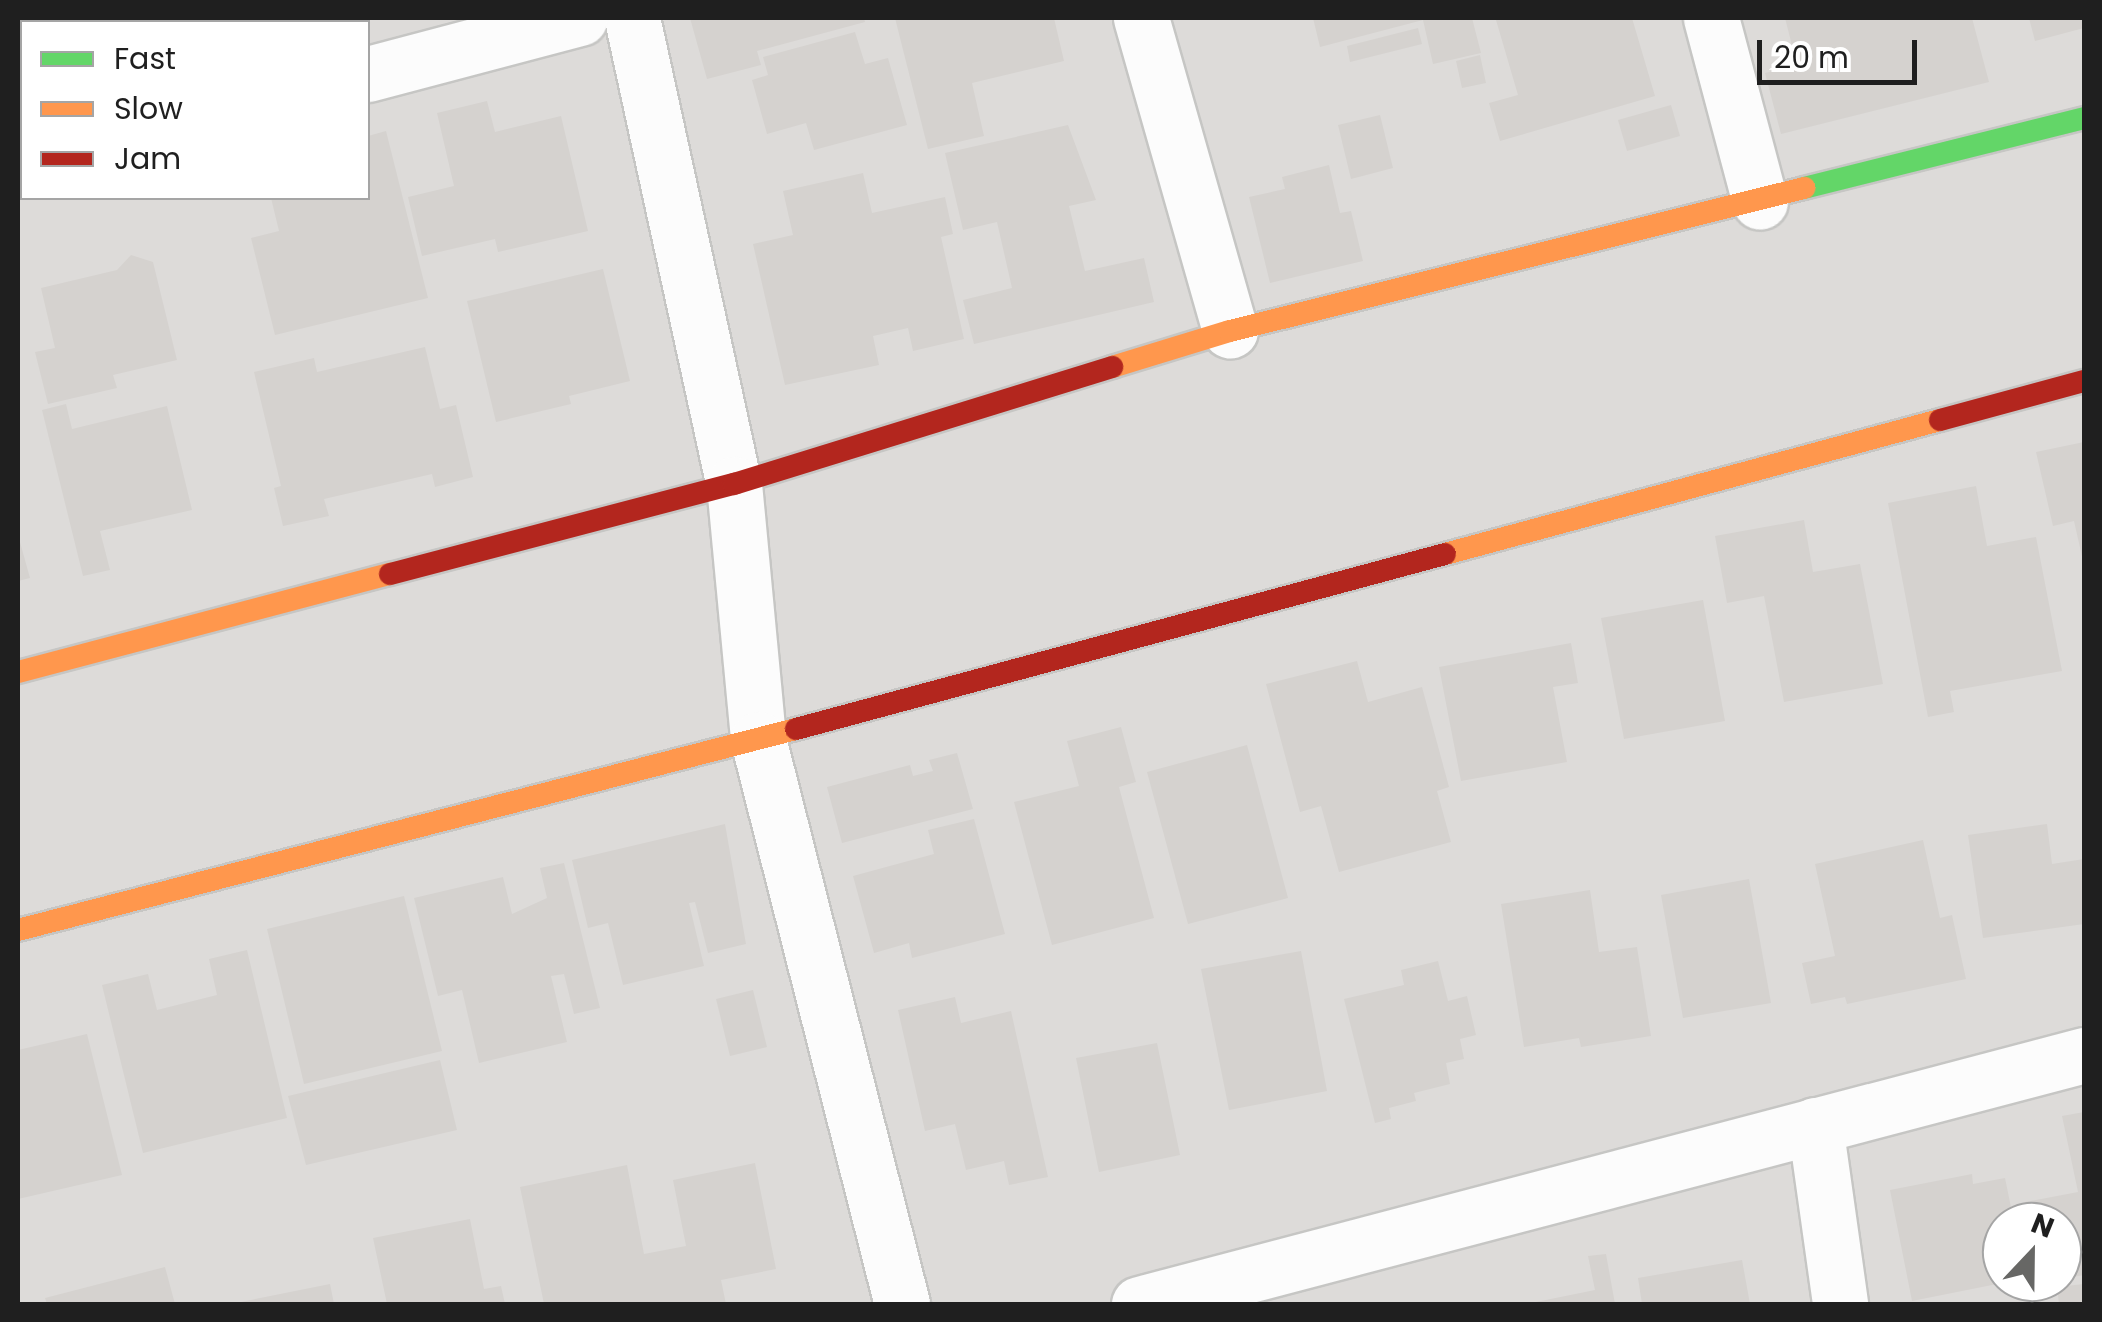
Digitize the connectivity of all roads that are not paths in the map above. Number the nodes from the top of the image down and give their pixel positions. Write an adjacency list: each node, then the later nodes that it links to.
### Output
1 (580, 18): 5 (street)
2 (632, 18): 10 (street)
3 (1141, 18): 8 (street)
4 (1712, 18): 7 (street)
5 (370, 73)
6 (2084, 118): 7 (street)
7 (1760, 202): 8 (street)
8 (1230, 331): 10 (street)
9 (2084, 381): 12 (street)
10 (734, 484): 11 (street); 12 (street)
11 (18, 672)
12 (758, 739): 13 (street); 16 (street)
13 (18, 930)
14 (2084, 1055): 15 (street)
15 (1815, 1125): 17 (street); 18 (street)
16 (902, 1304)
17 (1139, 1304)
18 (1840, 1304)

